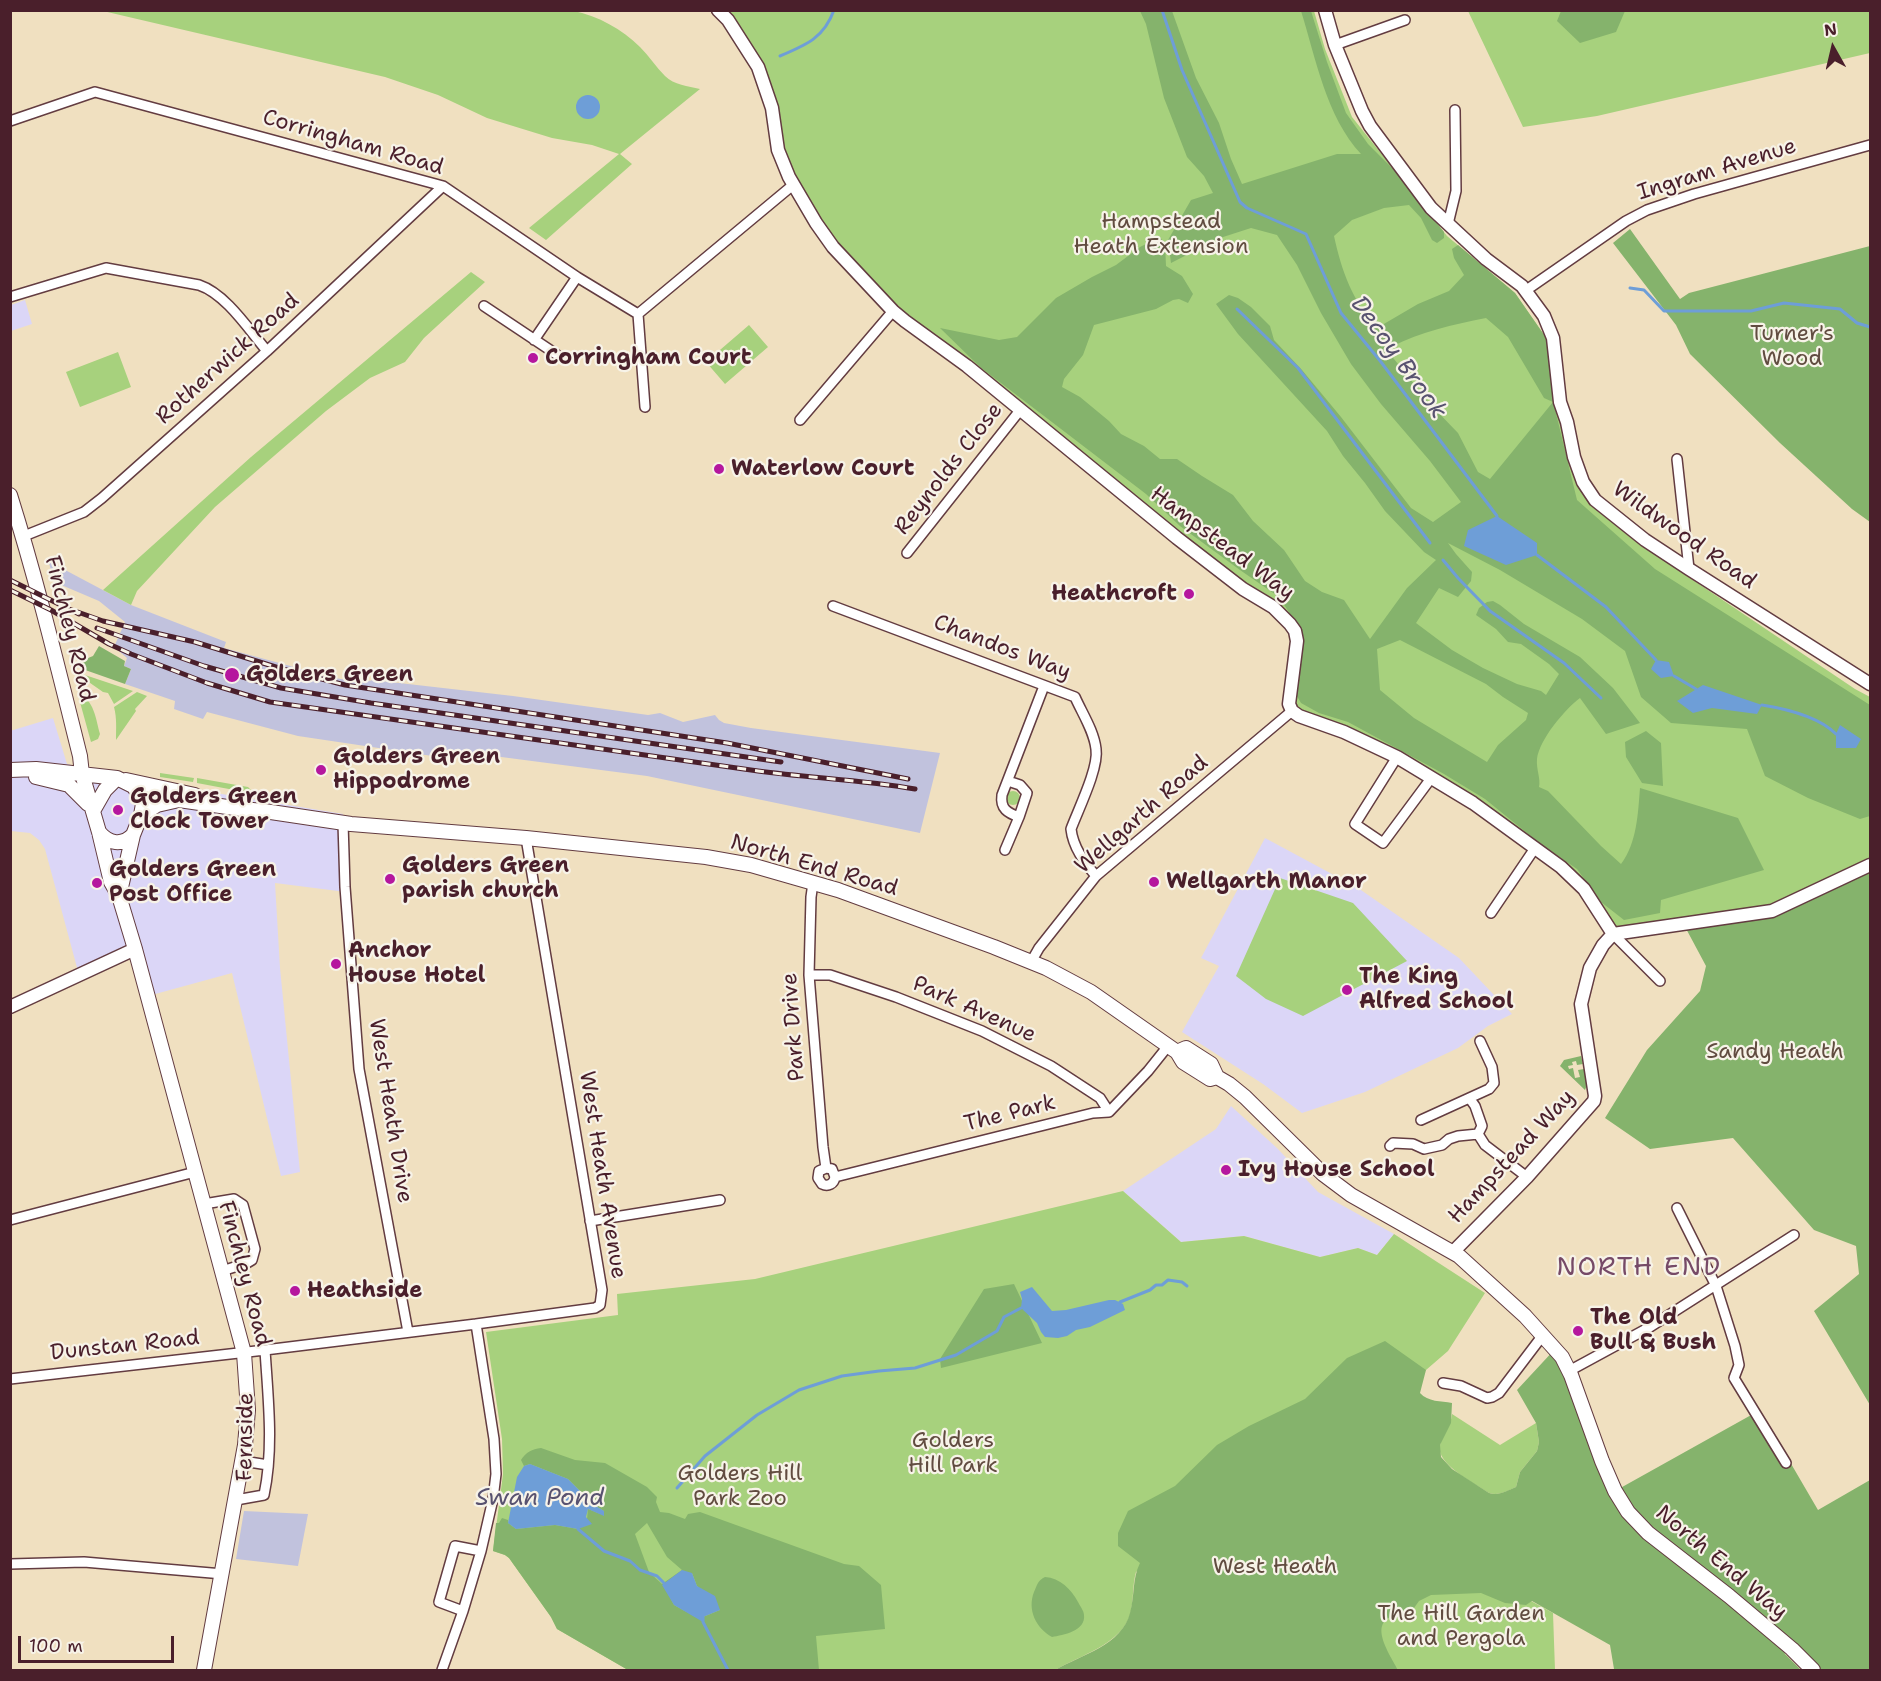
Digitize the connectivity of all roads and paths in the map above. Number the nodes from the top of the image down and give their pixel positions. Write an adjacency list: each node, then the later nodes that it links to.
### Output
1 (718, 10): 8 (street, Hampstead Way)
2 (1325, 10): 4 (street, Wildwood Road)
3 (1405, 20): 4 (street)
4 (1335, 45): 10 (street, Wildwood Road)
5 (1455, 110): 10 (street)
6 (10, 121): 9 (street, Corringham Road)
7 (1870, 145): 12 (street, Ingram Avenue)
8 (793, 185): 15 (street, Hampstead Way); 16 (street)
9 (443, 186): 11 (street, Corringham Road); 18 (street, Rotherwick Road)
10 (1448, 224): 12 (street, Wildwood Road)
11 (578, 277): 16 (street, Corringham Road); 17 (street)
12 (1525, 291): 27 (street, Wildwood Road)
13 (10, 297): 18 (street)
14 (484, 306): 17 (street)
15 (893, 311): 21 (street, Hampstead Way); 22 (street)
16 (638, 314): 20 (street)
17 (534, 340): 19 (street)
18 (267, 351): 25 (street, Rotherwick Road)
19 (556, 354)
20 (645, 407)
21 (1021, 409): 26 (street, Reynolds Close); 31 (street, Hampstead Way)
22 (800, 420)
23 (1677, 459): 27 (street)
24 (10, 495): 25 (main road, Finchley Road)
25 (24, 536): 34 (main road, Finchley Road)
26 (907, 553)
27 (1689, 569): 29 (street, Wildwood Road)
28 (833, 606): 30 (street, Chandos Way)
29 (1870, 684)
30 (1044, 686): 37 (street); 49 (street, Chandos Way)
31 (1292, 711): 32 (street); 49 (street, Wellgarth Road)
32 (1397, 757): 35 (street); 35 (street)
33 (15, 771): 34 (main road); 38 (main road)
34 (82, 774): 36 (main road); 38 (main road, Finchley Road)
35 (1432, 777): 46 (street)
36 (117, 778): 38 (main road); 39 (main road, North End Road); 40 (main road)
37 (1008, 781): 41 (street); 41 (street)
38 (93, 811): 43 (main road, Finchley Road)
39 (264, 811): 40 (main road, North End Road); 42 (main road, North End Road)
40 (141, 815): 44 (main road, Finchley Road)
41 (1019, 817): 47 (street)
42 (343, 823): 45 (main road, North End Road); 80 (street, West Heath Drive)
43 (99, 832): 44 (main road); 51 (main road, Finchley Road)
44 (133, 835): 51 (main road, Finchley Road)
45 (526, 838): 50 (main road, North End Road); 74 (street, West Heath Avenue)
46 (1535, 848): 52 (street); 53 (street)
47 (1005, 850)
48 (1870, 865): 53 (street)
49 (1096, 876): 55 (street, Wellgarth Road)
50 (813, 883): 55 (main road, North End Road); 56 (street, Park Drive)
51 (119, 896): 54 (main road, Finchley Road)
52 (1491, 913)
53 (1613, 934): 57 (street); 68 (street, Hampstead Way)
54 (135, 949): 58 (street); 67 (main road, Finchley Road)
55 (1031, 962): 60 (main road, North End Road)
56 (809, 975): 62 (street, Park Avenue); 66 (street, Park Drive)
57 (1660, 981)
58 (10, 1007)
59 (1479, 1041): 61 (street)
60 (1172, 1049): 62 (street); 76 (main road, North End Road)
61 (1470, 1099): 63 (street); 64 (street)
62 (1109, 1112): 66 (street, The Park)
63 (1421, 1120)
64 (1478, 1134): 65 (street); 68 (street)
65 (1390, 1146)
66 (831, 1171): 69 (street, The Park); 69 (street, Park Drive)
67 (195, 1172): 71 (main road, Finchley Road); 73 (street)
68 (1527, 1177): 76 (street, Hampstead Way)
69 (822, 1184)
70 (720, 1200): 74 (street)
71 (204, 1204): 77 (main road, Finchley Road); 77 (street)
72 (1677, 1208): 78 (street)
73 (10, 1220)
74 (591, 1221): 79 (street, West Heath Avenue)
75 (1794, 1235): 78 (street)
76 (1456, 1254): 81 (main road, North End Way)
77 (222, 1270): 83 (main road, Finchley Road)
78 (1716, 1286): 84 (street); 88 (street)
79 (476, 1324): 80 (street, West Heath Avenue); 91 (street)
80 (408, 1332): 82 (street, West Heath Avenue)
81 (1543, 1335): 84 (main road, North End Way); 86 (street)
82 (265, 1350): 83 (street, West Heath Avenue); 89 (street, Fernside)
83 (244, 1353): 85 (street, Dunstan Road); 87 (main road, Finchley Road)
84 (1569, 1371): 95 (main road, North End Way)
85 (10, 1379)
86 (1443, 1383)
87 (243, 1461): 89 (street); 90 (main road, Finchley Road)
88 (1786, 1463)
89 (268, 1465): 90 (street, Fernside)
90 (236, 1500): 93 (main road, Finchley Road)
91 (480, 1551): 94 (street); 94 (street)
92 (10, 1564): 93 (street)
93 (223, 1574): 96 (main road, Finchley Road)
94 (463, 1611): 97 (street)
95 (1780, 1639): 98 (main road, North End Way); 99 (main road, North End Way)
96 (204, 1671)
97 (442, 1671)
98 (1806, 1671)
99 (1813, 1671)

